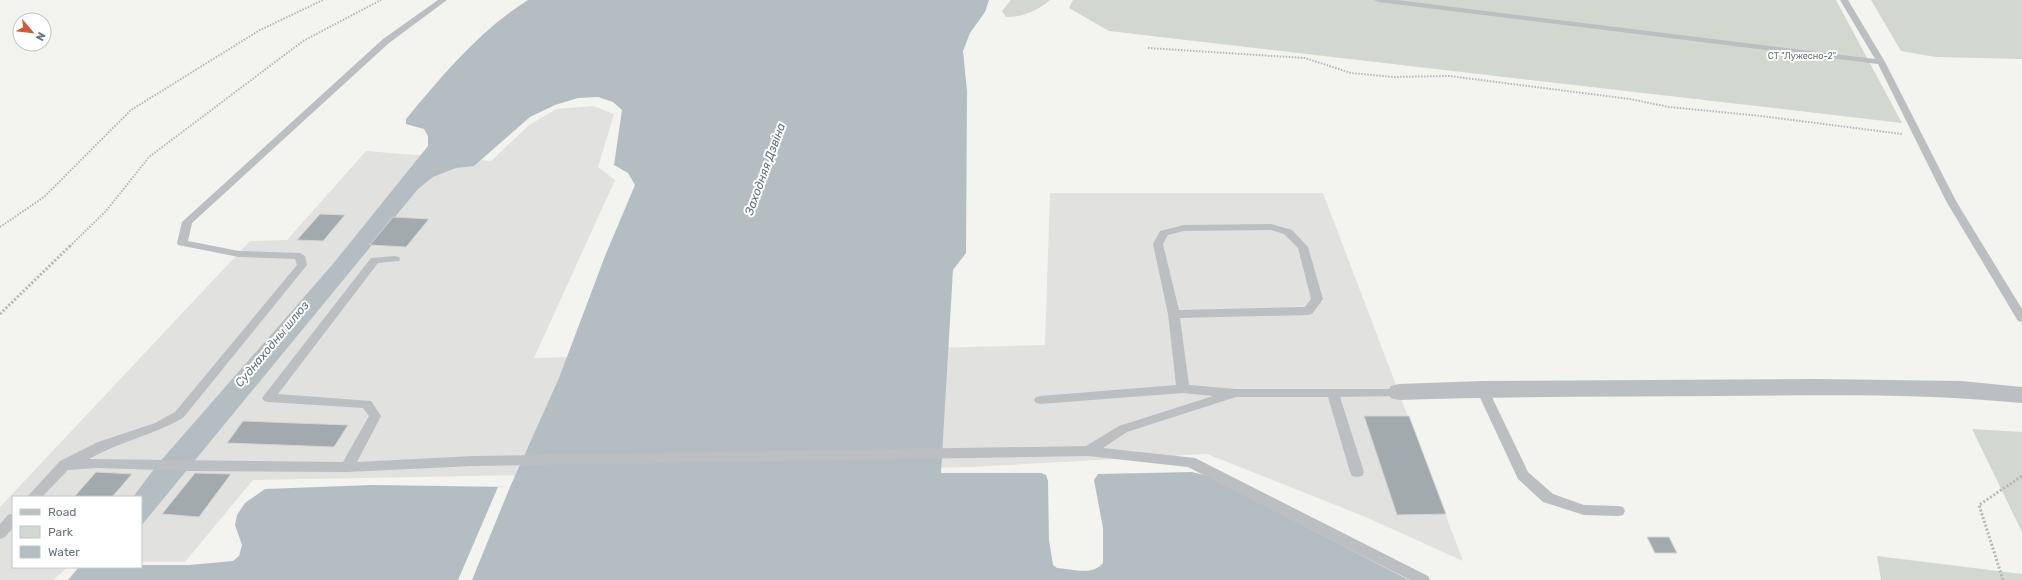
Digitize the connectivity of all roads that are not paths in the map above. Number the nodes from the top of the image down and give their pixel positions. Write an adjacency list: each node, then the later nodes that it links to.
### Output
1 (443, 0): 18 (lane)
2 (1378, 0): 5 (lane)
3 (1468, 0): 5 (lane)
4 (1844, 0): 6 (lane)
5 (1468, 10): 6 (lane)
6 (1880, 62): 9 (lane)
7 (395, 259): 19 (lane)
8 (1174, 314): 8 (lane); 10 (lane)
9 (2022, 318)
10 (1183, 389): 13 (lane); 16 (lane)
11 (1482, 389): 12 (street); 15 (street); 22 (lane)
12 (1399, 392): 14 (lane)
13 (1236, 393): 14 (lane); 17 (lane)
14 (1333, 393): 20 (lane)
15 (2022, 395)
16 (1040, 400)
17 (1088, 451): 19 (lane); 25 (lane)
18 (65, 466): 19 (lane); 21 (lane)
19 (347, 467)
20 (1356, 472)
21 (35, 496)
22 (1618, 511)
23 (12, 519): 24 (lane)
24 (0, 532)
25 (1423, 580)

